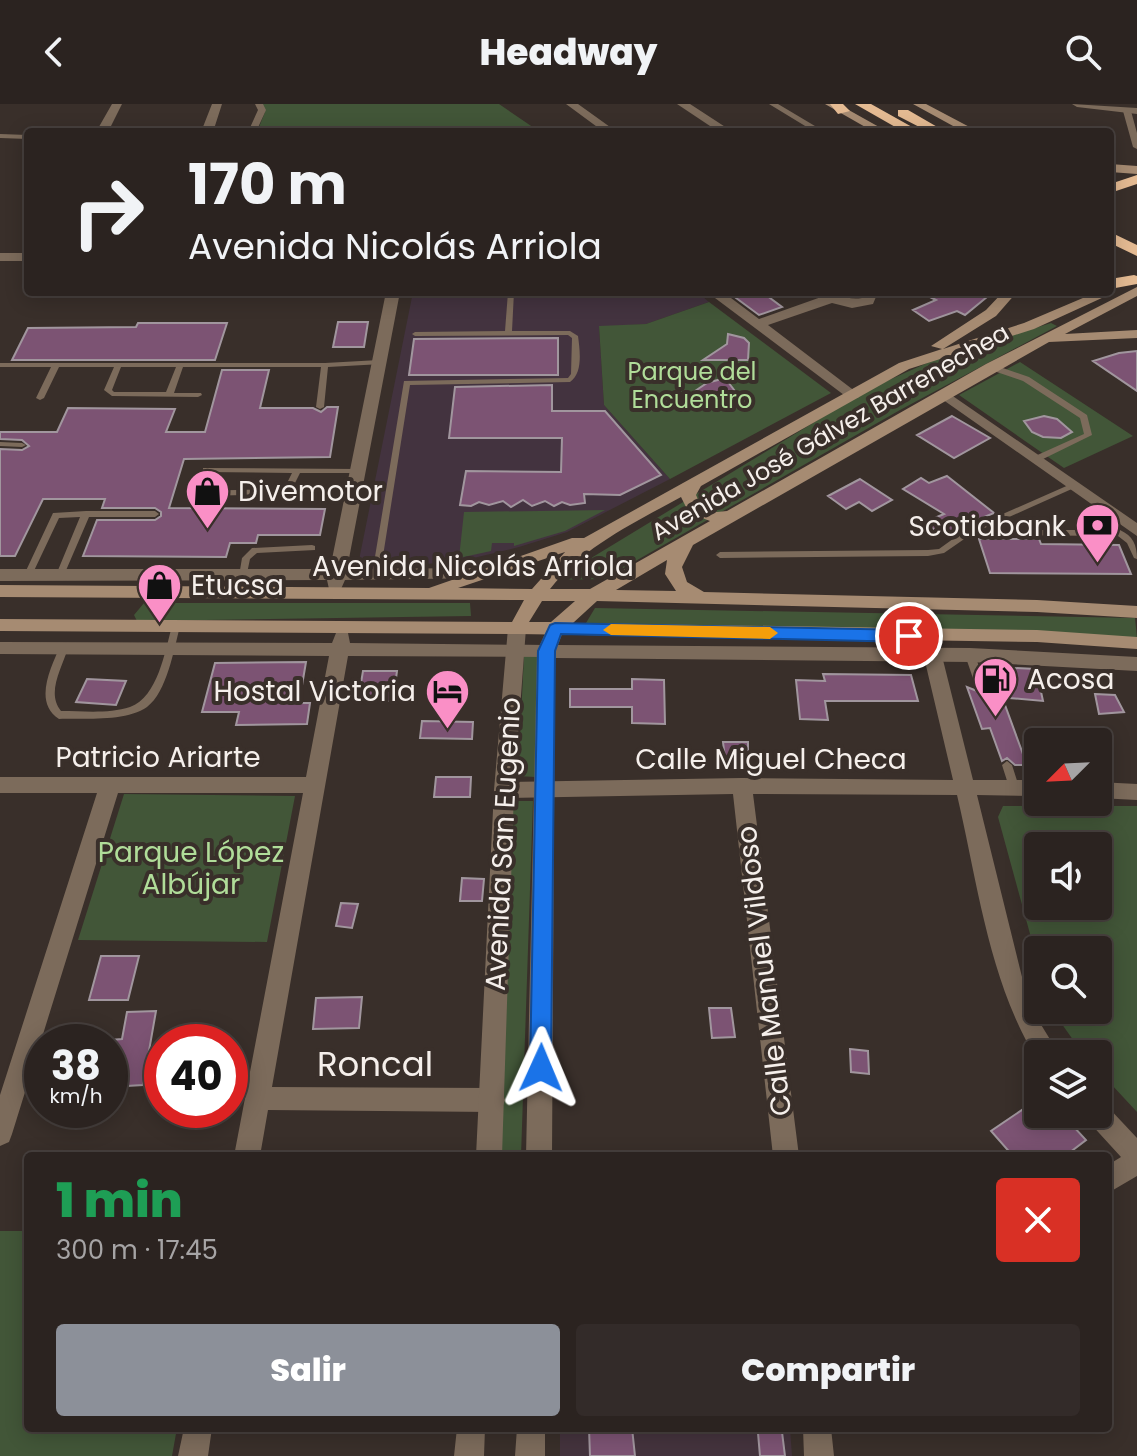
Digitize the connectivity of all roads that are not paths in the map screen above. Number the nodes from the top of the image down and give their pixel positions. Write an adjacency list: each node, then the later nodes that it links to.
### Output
1 (117, 104): 14 (street)
2 (217, 104): 15 (street)
3 (259, 104): 16 (street)
4 (571, 104): 17 (street)
5 (682, 104): 18 (street)
6 (773, 104): 19 (street)
7 (830, 104): 12 (main road)
8 (861, 104): 21 (highway)
9 (886, 104): 22 (highway)
10 (909, 104): 23 (highway); 24 (main road)
11 (1077, 104): 13 (street)
12 (840, 108): 20 (main road)
13 (1132, 111): 27 (street)
14 (104, 128)
15 (208, 128)
16 (254, 128)
17 (605, 128)
18 (721, 128)
19 (814, 128)
20 (876, 128)
21 (906, 128)
22 (931, 128)
23 (946, 128)
24 (964, 128)
25 (0, 136): 26 (street)
26 (24, 137)
27 (1137, 147)
28 (1114, 168): 29 (main road)
29 (1137, 170)
30 (1137, 179): 31 (highway)
31 (1114, 188)
32 (24, 256): 33 (street)
33 (0, 257)
34 (1136, 283): 35 (highway); 36 (main road, Avenida José Gálvez Barrenechea); 49 (main road, Avenida José Gálvez Barrenechea)
35 (1114, 284)
36 (1114, 290)
37 (392, 296): 50 (street)
38 (511, 296): 46 (lane)
39 (720, 296): 45 (street)
40 (828, 296): 45 (street)
41 (832, 296): 42 (street)
42 (871, 296)
43 (1006, 296): 56 (main road)
44 (1100, 296): 56 (main road, Avenida José Gálvez Barrenechea)
45 (758, 324): 61 (street)
46 (508, 333): 47 (lane); 87 (lane)
47 (415, 334)
48 (1137, 334): 49 (main road)
49 (1042, 340): 57 (main road, Avenida José Gálvez Barrenechea)
50 (379, 362): 55 (lane); 69 (street)
51 (0, 365): 52 (lane)
52 (56, 365): 53 (lane); 62 (lane)
53 (118, 365): 54 (lane); 59 (lane)
54 (180, 365): 55 (lane); 59 (lane)
55 (325, 365): 63 (lane)
56 (904, 366): 61 (main road, Avenida José Gálvez Barrenechea)
57 (991, 367): 58 (main road, Avenida José Gálvez Barrenechea); 66 (lane)
58 (944, 394): 66 (street); 75 (main road, Avenida José Gálvez Barrenechea)
59 (169, 395): 60 (lane)
60 (198, 395)
61 (853, 395): 70 (main road, Avenida José Gálvez Barrenechea)
62 (40, 398)
63 (320, 407)
64 (0, 444): 65 (lane)
65 (22, 445)
66 (1036, 459): 71 (street)
67 (206, 470): 68 (lane)
68 (298, 470): 69 (lane); 72 (lane)
69 (358, 471): 89 (street)
70 (693, 486): 75 (main road); 78 (main road, Avenida José Gálvez Barrenechea)
71 (1071, 486): 76 (street); 77 (lane)
72 (200, 493)
73 (86, 514): 74 (lane); 85 (lane); 86 (lane)
74 (155, 514)
75 (731, 516): 79 (main road, Avenida José Gálvez Barrenechea)
76 (1137, 531)
77 (967, 533): 81 (lane); 82 (lane)
78 (601, 535): 83 (main road); 94 (main road, Avenida José Gálvez Barrenechea)
79 (691, 539): 95 (main road, Avenida José Gálvez Barrenechea); 96 (main road)
80 (312, 548): 88 (lane)
81 (720, 555)
82 (1137, 556)
83 (479, 574): 87 (street, Avenida Nicolás Arriola); 93 (main road)
84 (0, 575): 85 (street, Avenida Nicolás Arriola)
85 (28, 575): 86 (street, Avenida Nicolás Arriola)
86 (60, 575): 88 (street, Avenida Nicolás Arriola)
87 (376, 575): 89 (street, Avenida Nicolás Arriola)
88 (243, 576): 89 (street, Avenida Nicolás Arriola)
89 (336, 584): 92 (main road, Avenida Nicolás Arriola); 93 (main road, Avenida Nicolás Arriola)
90 (0, 591): 91 (main road, Avenida Nicolás Arriola)
91 (91, 592): 92 (main road, Avenida Nicolás Arriola); 101 (main road)
92 (139, 592): 102 (main road)
93 (422, 594): 94 (main road, Avenida Nicolás Arriola)
94 (535, 595): 95 (main road, Avenida Nicolás Arriola); 105 (main road, Avenida José Gálvez Barrenechea)
95 (593, 595): 96 (main road, Avenida Nicolás Arriola); 106 (main road, Avenida José Gálvez Barrenechea)
96 (701, 597): 97 (main road, Avenida Nicolás Arriola)
97 (1037, 606): 98 (main road, Avenida Nicolás Arriola); 107 (main road)
98 (1097, 609): 99 (main road, Avenida Nicolás Arriola); 108 (main road)
99 (1137, 612)
100 (0, 625): 101 (main road)
101 (73, 625): 102 (main road)
102 (125, 625): 103 (main road)
103 (176, 626): 104 (main road); 113 (lane)
104 (344, 627): 105 (main road); 114 (street)
105 (517, 628): 106 (main road); 116 (street, Avenida San Eugenio)
106 (555, 629): 110 (main road); 115 (street, Avenida San Eugenio)
107 (1037, 636): 108 (main road); 110 (main road)
108 (1104, 641): 109 (main road)
109 (1137, 643)
110 (930, 646): 115 (street); 117 (street); 125 (street)
111 (0, 648): 112 (street)
112 (63, 648): 113 (street); 113 (lane)
113 (170, 648): 114 (street)
114 (340, 649): 116 (street); 123 (street)
115 (546, 651): 116 (street); 128 (street, Avenida San Eugenio)
116 (512, 652): 129 (street, Avenida San Eugenio)
117 (970, 655): 118 (street); 119 (lane)
118 (1137, 664)
119 (981, 687)
120 (1007, 765): 126 (lane)
121 (0, 785): 122 (street, Patricio Ariarte)
122 (110, 785): 123 (street, Patricio Ariarte); 136 (street)
123 (315, 785): 133 (street)
124 (742, 786): 125 (street, Calle Miguel Checa); 128 (street, Calle Miguel Checa); 140 (street, Calle Manuel Vildoso)
125 (964, 786): 126 (street, Calle Miguel Checa); 132 (street)
126 (1014, 787): 127 (street, Calle Miguel Checa)
127 (1024, 787)
128 (544, 788): 129 (street, Calle Miguel Checa); 139 (street, Avenida San Eugenio)
129 (504, 790): 134 (street, Avenida San Eugenio)
130 (1112, 791): 131 (street)
131 (1137, 792)
132 (1039, 1040)
133 (257, 1098): 134 (street, Roncal); 137 (street)
134 (493, 1100): 138 (street, Avenida San Eugenio)
135 (1110, 1128): 141 (street)
136 (0, 1134)
137 (248, 1152)
138 (489, 1152)
139 (539, 1152)
140 (786, 1152)
141 (1137, 1158): 142 (street)
142 (1112, 1177)
143 (197, 1432): 147 (street)
144 (471, 1432): 148 (street)
145 (531, 1432): 149 (street)
146 (817, 1432): 150 (street)
147 (193, 1456)
148 (469, 1456)
149 (530, 1456)
150 (819, 1456)

